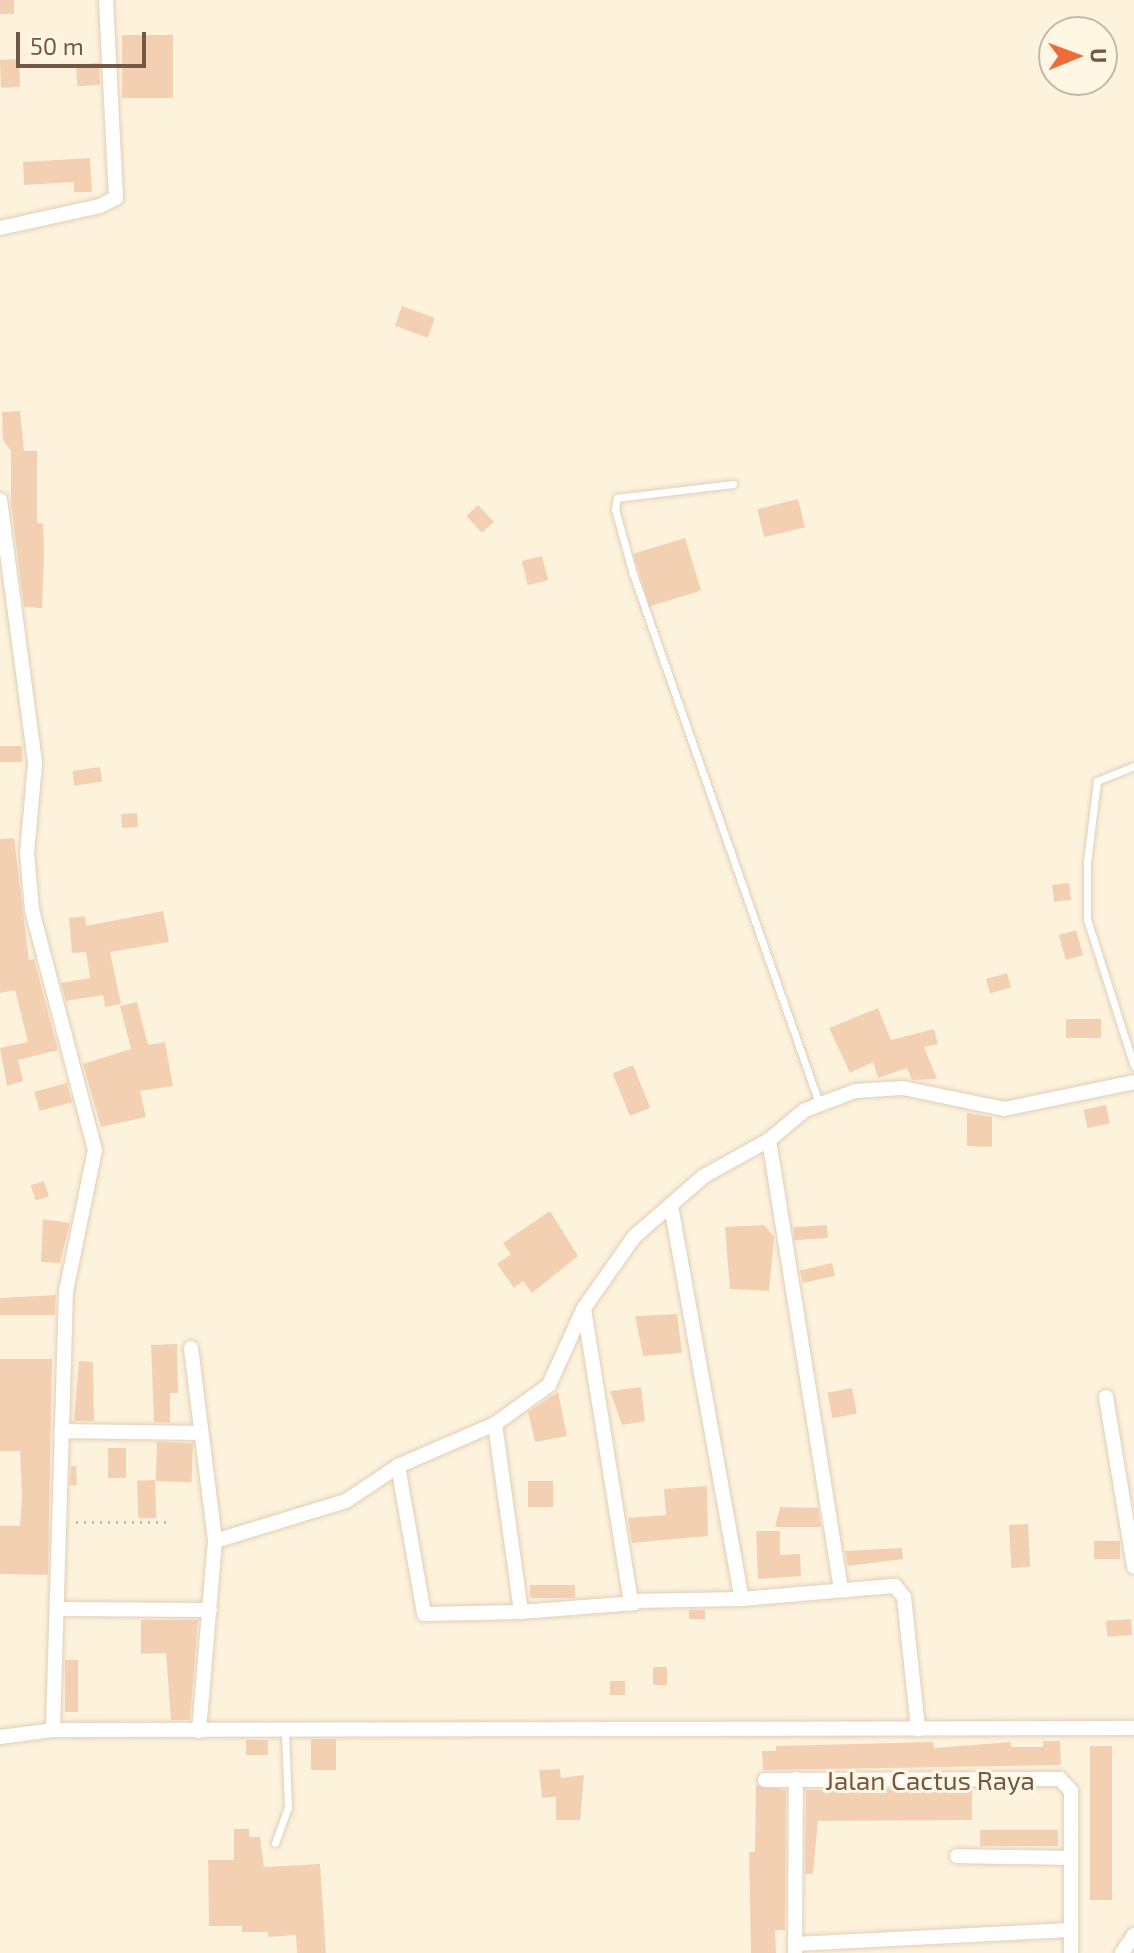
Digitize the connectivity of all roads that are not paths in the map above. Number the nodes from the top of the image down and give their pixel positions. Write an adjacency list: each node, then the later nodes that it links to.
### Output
1 (106, 0): 2 (street)
2 (0, 228)
3 (733, 484): 8 (lane)
4 (0, 500): 15 (street)
5 (1134, 766): 6 (lane)
6 (1134, 1066)
7 (1134, 1082): 8 (street)
8 (819, 1103): 9 (street)
9 (769, 1140): 10 (street); 20 (street)
10 (671, 1206): 11 (street); 21 (street)
11 (584, 1308): 14 (street); 22 (street)
12 (191, 1348): 16 (street)
13 (1106, 1397): 19 (street)
14 (495, 1424): 17 (street); 25 (street)
15 (61, 1431): 16 (street); 23 (street)
16 (199, 1433): 18 (street)
17 (398, 1466): 18 (street); 25 (street)
18 (215, 1541): 24 (street)
19 (1134, 1567)
20 (841, 1588): 21 (street); 27 (street)
21 (742, 1599): 22 (street)
22 (635, 1603): 25 (street)
23 (58, 1609): 24 (street); 28 (street)
24 (210, 1610): 29 (street)
25 (521, 1612)
26 (1134, 1728): 27 (street)
27 (918, 1729): 30 (street)
28 (53, 1730): 29 (street); 31 (street)
29 (199, 1731): 30 (street)
30 (285, 1731): 34 (lane)
31 (0, 1737)
32 (796, 1779): 33 (street, Jalan Cactus Raya); 36 (street, Jalan Cactus Raya); 39 (street)
33 (765, 1780)
34 (275, 1843)
35 (957, 1856): 36 (street)
36 (1069, 1858): 37 (street, Jalan Cactus Raya)
37 (1070, 1930): 39 (street); 40 (street, Jalan Cactus Raya)
38 (1134, 1935): 41 (street)
39 (795, 1949)
40 (1071, 1953)
41 (1122, 1953)

